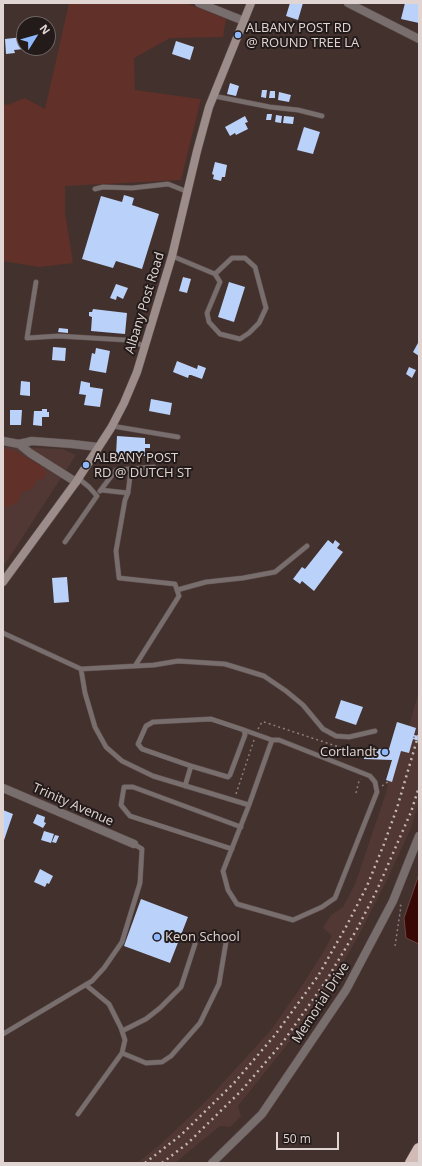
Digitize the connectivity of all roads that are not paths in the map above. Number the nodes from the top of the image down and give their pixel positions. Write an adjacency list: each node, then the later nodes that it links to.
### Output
1 (199, 3): 4 (street)
2 (251, 3): 4 (main road, Albany Post Road)
3 (348, 3): 5 (street)
4 (244, 22): 6 (main road, Albany Post Road)
5 (419, 39)
6 (214, 96): 7 (lane); 9 (main road, Albany Post Road)
7 (322, 116)
8 (95, 189): 9 (lane)
9 (188, 192): 10 (main road, Albany Post Road)
10 (172, 256): 11 (lane); 13 (main road, Albany Post Road)
11 (215, 274): 11 (lane)
12 (36, 282): 13 (lane)
13 (145, 346): 14 (main road, Albany Post Road)
14 (112, 426): 15 (lane); 18 (main road, Albany Post Road)
15 (178, 437)
16 (3, 441): 17 (street)
17 (19, 444): 18 (street); 21 (street)
18 (98, 448): 21 (main road, Albany Post Road)
19 (154, 467): 20 (lane)
20 (131, 469): 22 (lane); 23 (lane)
21 (77, 480): 24 (lane); 27 (main road, Albany Post Road)
22 (101, 490): 23 (lane); 24 (lane)
23 (128, 493): 28 (lane)
24 (97, 496): 25 (lane)
25 (65, 542)
26 (307, 546): 28 (lane)
27 (4, 580)
28 (177, 590): 30 (lane)
29 (3, 633): 31 (lane)
30 (135, 666): 31 (lane); 33 (lane)
31 (82, 669): 36 (lane)
32 (244, 730): 34 (lane); 35 (lane); 35 (lane)
33 (375, 731)
34 (272, 740): 38 (lane); 42 (lane)
35 (191, 766): 36 (lane)
36 (185, 786): 38 (lane)
37 (3, 788): 41 (street, Trinity Avenue)
38 (249, 805): 39 (lane)
39 (240, 827): 42 (lane); 42 (lane)
40 (419, 836): 51 (street, Memorial Drive)
41 (134, 844): 45 (lane)
42 (232, 849)
43 (226, 942): 48 (lane)
44 (195, 944): 46 (lane)
45 (86, 985): 46 (lane); 47 (lane)
46 (122, 1031): 48 (lane)
47 (3, 1034)
48 (122, 1053): 49 (lane)
49 (78, 1114)
50 (419, 1149): 52 (highway)
51 (212, 1163)
52 (411, 1163)

